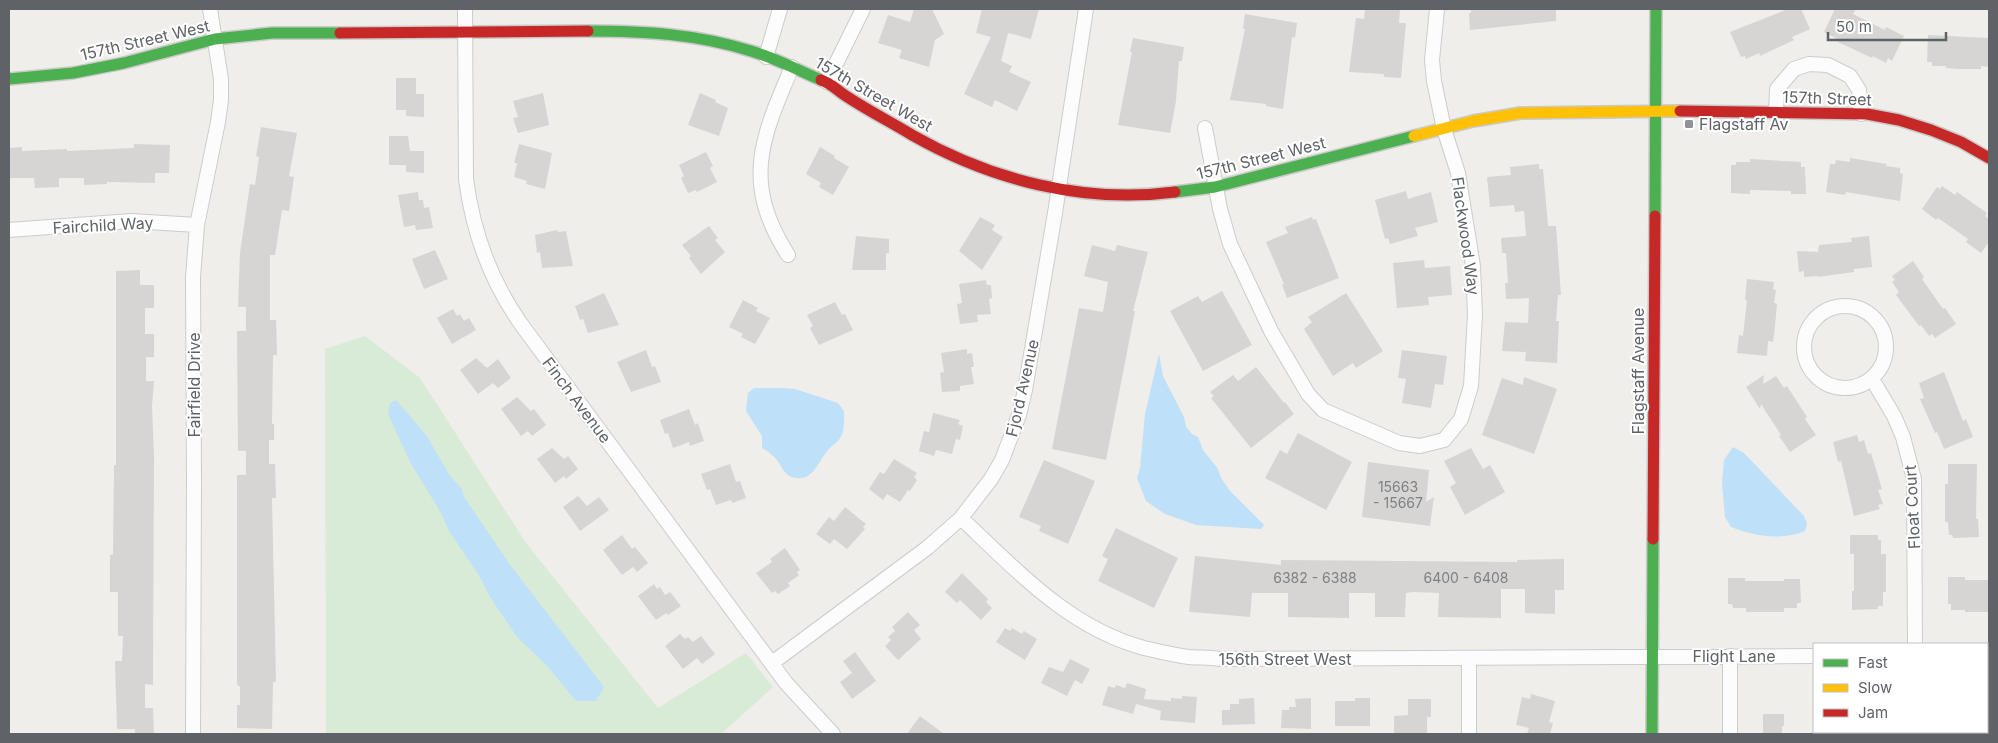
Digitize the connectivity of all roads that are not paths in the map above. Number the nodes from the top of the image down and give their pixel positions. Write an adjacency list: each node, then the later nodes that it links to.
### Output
1 (210, 9): 9 (street, Fairfield Drive)
2 (466, 9): 8 (street, Finch Avenue)
3 (780, 9): 10 (street)
4 (863, 9): 13 (street)
5 (1086, 9): 21 (street, Fjord Avenue)
6 (1437, 9): 18 (street, Flackwood Way)
7 (1656, 9): 14 (street, Flagstaff Avenue)
8 (465, 32): 9 (street, 157th Street West); 10 (street, 157th Street West); 32 (street, Finch Avenue)
9 (215, 39): 12 (street, 157th Street West); 22 (street, Fairfield Drive)
10 (766, 57): 11 (street, 157th Street West)
11 (792, 67): 13 (street, 157th Street West); 24 (street)
12 (9, 79)
13 (827, 82): 21 (street, 157th Street West)
14 (1655, 111): 15 (street, 157th Street); 18 (street, 157th Street West); 28 (street, Flagstaff Avenue)
15 (1776, 112): 16 (street, 157th Street); 16 (street)
16 (1861, 114): 19 (street, 157th Street)
17 (1205, 128): 20 (street, Flackwood Way)
18 (1444, 128): 20 (street, 157th Street West); 20 (street, Flackwood Way)
19 (1989, 158)
20 (1215, 187): 21 (street, 157th Street West)
21 (1058, 188): 26 (street, Fjord Avenue)
22 (197, 225): 23 (street, Fairchild Way); 33 (street, Fairfield Drive)
23 (9, 230)
24 (788, 254)
25 (1872, 379): 25 (street); 27 (street, Float Court)
26 (961, 518): 31 (street, 156th Street West); 32 (street, Fjord Avenue)
27 (1915, 643)
28 (1654, 656): 29 (street, Flight Lane); 31 (street, 156th Street West); 36 (street, Flagstaff Avenue)
29 (1730, 656): 30 (street, Flight Lane); 37 (street)
30 (1813, 656)
31 (1469, 659): 35 (street)
32 (772, 663): 34 (street, Finch Avenue)
33 (192, 734)
34 (833, 734)
35 (1469, 734)
36 (1652, 734)
37 (1730, 734)

